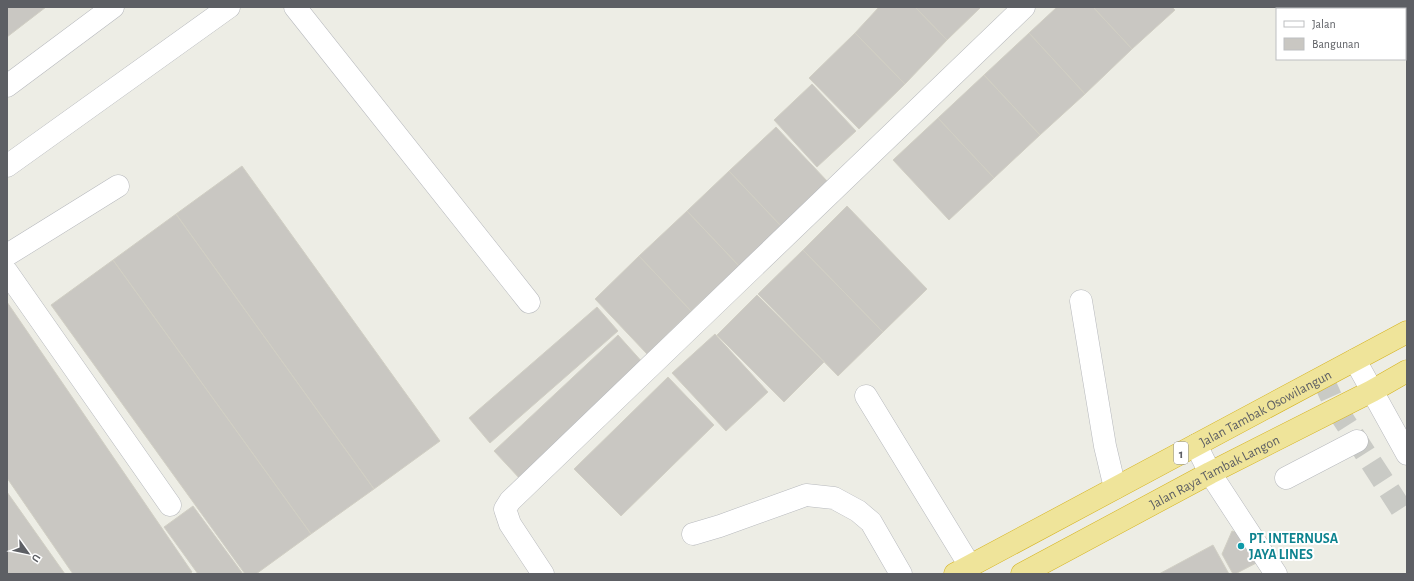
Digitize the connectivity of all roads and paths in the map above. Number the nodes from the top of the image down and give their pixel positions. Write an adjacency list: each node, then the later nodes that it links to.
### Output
1 (112, 7): 5 (lane)
2 (229, 7): 6 (lane)
3 (295, 7): 11 (lane)
4 (1024, 7): 26 (lane)
5 (7, 86)
6 (7, 166)
7 (118, 186): 8 (lane)
8 (7, 255)
9 (7, 272): 23 (lane)
10 (1081, 301): 22 (lane)
11 (529, 302)
12 (1407, 332): 13 (highway, Jalan Tambak Osowilangun / 1)
13 (1355, 360): 15 (lane); 18 (highway, Jalan Tambak Osowilangun / 1)
14 (1407, 371): 15 (highway, Jalan Raya Tambak Langon / 1)
15 (1372, 392): 19 (lane); 20 (highway, Jalan Raya Tambak Langon / 1)
16 (866, 396): 25 (lane)
17 (1357, 441): 21 (lane)
18 (1196, 445): 20 (lane); 22 (highway, Jalan Tambak Osowilangun / 1)
19 (1407, 454)
20 (1210, 473): 28 (highway, Jalan Raya Tambak Langon / 1); 29 (lane)
21 (1286, 478)
22 (1115, 488): 25 (highway, Jalan Tambak Osowilangun / 1)
23 (170, 505)
24 (693, 534): 27 (lane)
25 (963, 570)
26 (543, 574)
27 (901, 574)
28 (1022, 574)
29 (1276, 574)

